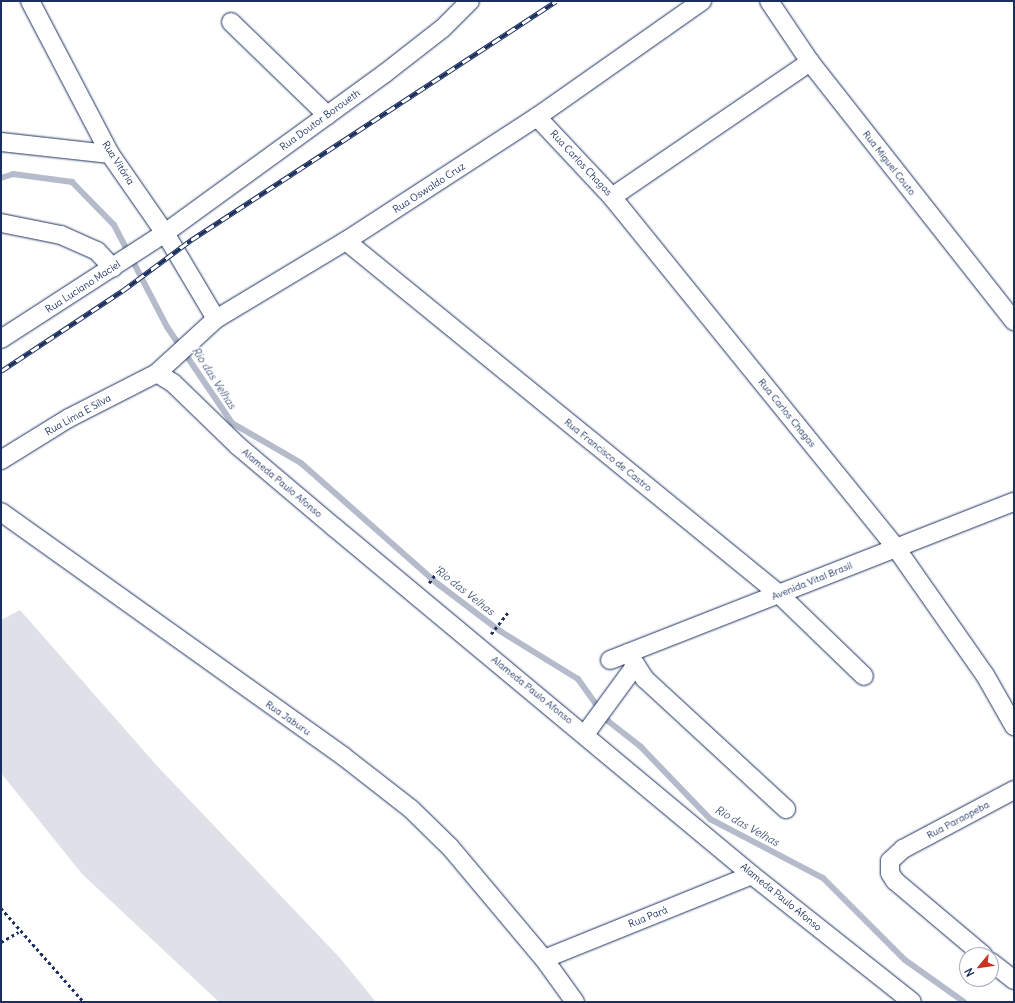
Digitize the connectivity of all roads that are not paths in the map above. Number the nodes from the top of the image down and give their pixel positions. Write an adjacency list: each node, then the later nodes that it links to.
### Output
1 (30, 1): 10 (street, Rua Vitória)
2 (470, 1): 7 (street, Rua Doutor Boroueth)
3 (702, 1): 8 (street, Rua Oswaldo Cruz)
4 (769, 1): 6 (street, Rua Miguel Couto)
5 (231, 22): 7 (street)
6 (810, 62): 11 (street); 17 (street, Rua Miguel Couto)
7 (327, 115): 13 (street, Rua Doutor Boroueth)
8 (537, 117): 11 (street, Rua Carlos Chagas); 14 (street, Rua Oswaldo Cruz)
9 (1, 142): 10 (street)
10 (110, 154): 13 (street, Rua Vitória)
11 (612, 197): 23 (street, Rua Carlos Chagas)
12 (1, 223): 15 (street)
13 (165, 232): 15 (street, Rua Luciano Maciel); 16 (street, Rua Vitória)
14 (346, 241): 16 (street, Rua Oswaldo Cruz); 24 (street, Rua Francisco de Castro)
15 (117, 265): 18 (street, Rua Luciano Maciel)
16 (212, 322): 19 (street, Rua Oswaldo Cruz)
17 (1014, 322)
18 (1, 339)
19 (157, 373): 20 (street, Rua Lima E Silva); 28 (street, Alameda Paulo Afonso)
20 (1, 460)
21 (1014, 502): 23 (street, Avenida Vital Brasil)
22 (1, 512): 34 (street, Rua Jaburu)
23 (896, 548): 24 (street, Avenida Vital Brasil); 29 (street, Rua Carlos Chagas)
24 (779, 594): 26 (street, Avenida Vital Brasil); 27 (street, Rua Francisco de Castro)
25 (610, 660): 26 (street, Avenida Vital Brasil)
26 (632, 660): 28 (street); 31 (street)
27 (864, 676)
28 (590, 726): 32 (street, Alameda Paulo Afonso)
29 (1014, 726)
30 (1014, 790): 33 (street, Rua Paraopeba)
31 (786, 809)
32 (752, 875): 34 (street, Rua Pará); 38 (street, Alameda Paulo Afonso)
33 (973, 947)
34 (544, 959): 37 (street, Rua Jaburu)
35 (999, 968): 36 (street)
36 (1014, 980)
37 (574, 1002)
38 (912, 1002)

